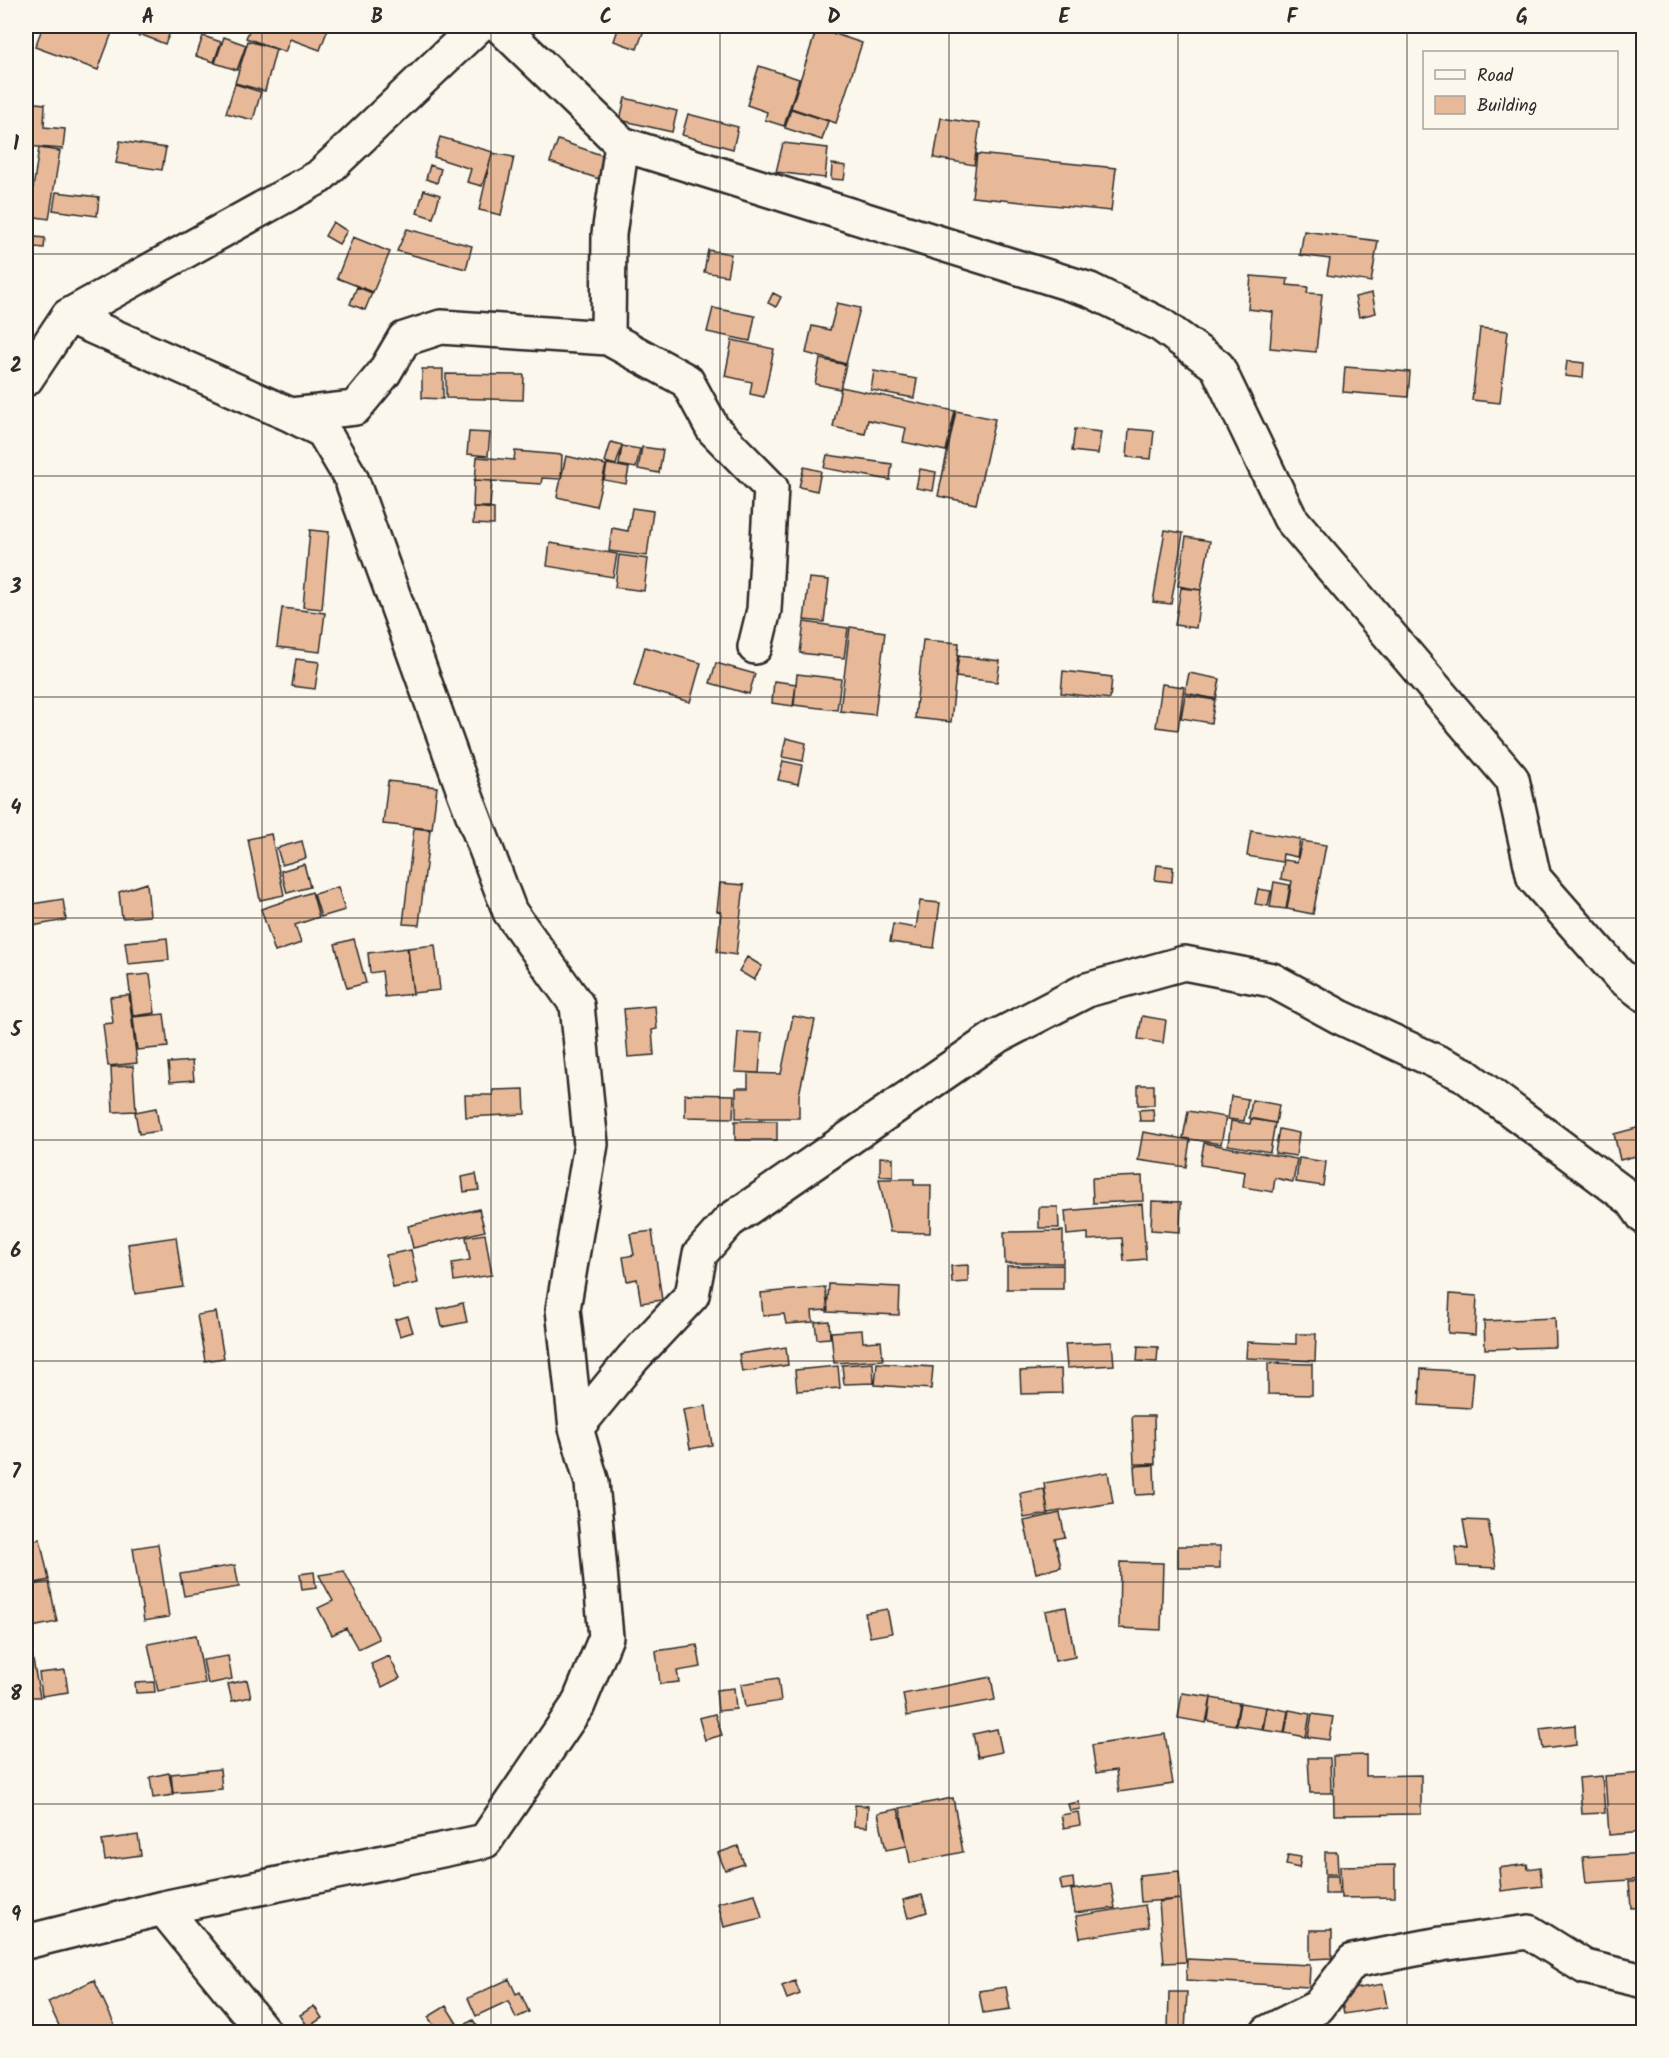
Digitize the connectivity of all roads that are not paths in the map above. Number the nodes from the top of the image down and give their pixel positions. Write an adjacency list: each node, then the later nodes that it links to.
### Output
1 (478, 26): 4 (street)
2 (500, 26): 3 (street)
3 (622, 144): 5 (street); 9 (street)
4 (68, 316): 6 (street); 7 (street)
5 (608, 338): 7 (street); 8 (street)
6 (26, 379)
7 (291, 415): 11 (street)
8 (755, 647)
9 (1644, 994)
10 (1644, 1217): 11 (street)
11 (576, 1428): 12 (street)
12 (163, 1908): 13 (street); 15 (street)
13 (26, 1942)
14 (1644, 1982): 16 (street)
15 (264, 2032)
16 (1268, 2032)

